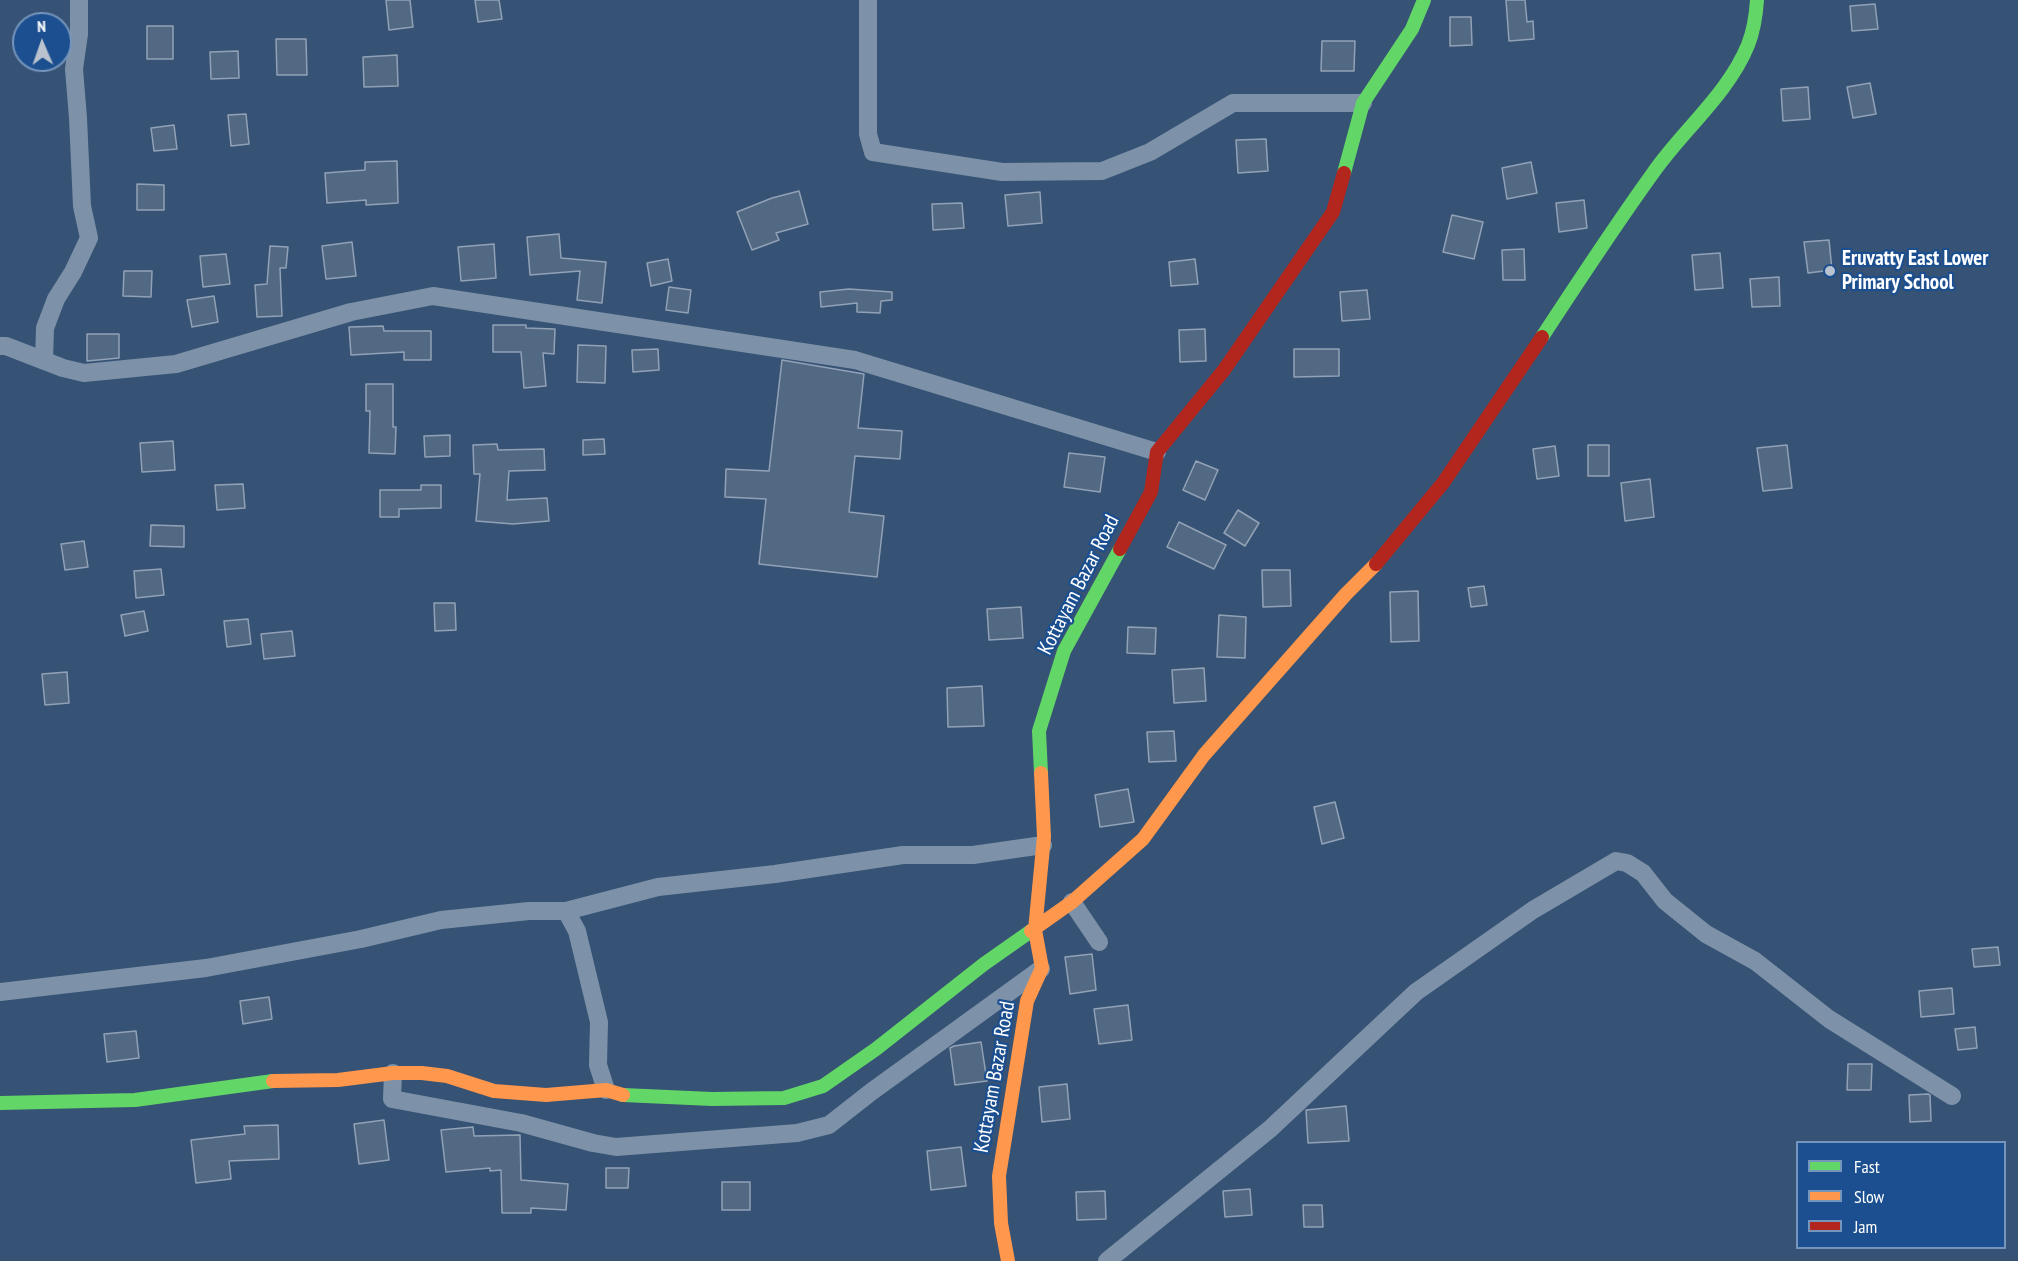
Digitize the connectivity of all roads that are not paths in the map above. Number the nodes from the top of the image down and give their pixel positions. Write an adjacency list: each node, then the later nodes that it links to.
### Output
1 (79, 0): 7 (street)
2 (868, 0): 5 (street)
3 (1424, 0): 5 (street)
4 (1757, 0): 10 (street)
5 (1364, 103): 8 (street)
6 (0, 346): 7 (street)
7 (44, 361): 8 (street)
8 (1157, 452): 9 (street, Kottayam Bazar Road)
9 (1043, 845): 11 (street); 12 (street, Kottayam Bazar Road)
10 (1072, 903): 12 (street); 13 (street)
11 (566, 911): 15 (street); 17 (street)
12 (1035, 933): 14 (street, Kottayam Bazar Road); 17 (street)
13 (1099, 942)
14 (1042, 968): 16 (street); 20 (street, Kottayam Bazar Road)
15 (0, 992)
16 (393, 1073): 17 (street); 19 (street)
17 (606, 1090)
18 (1952, 1096): 21 (street)
19 (0, 1103)
20 (1008, 1261)
21 (1107, 1261)

